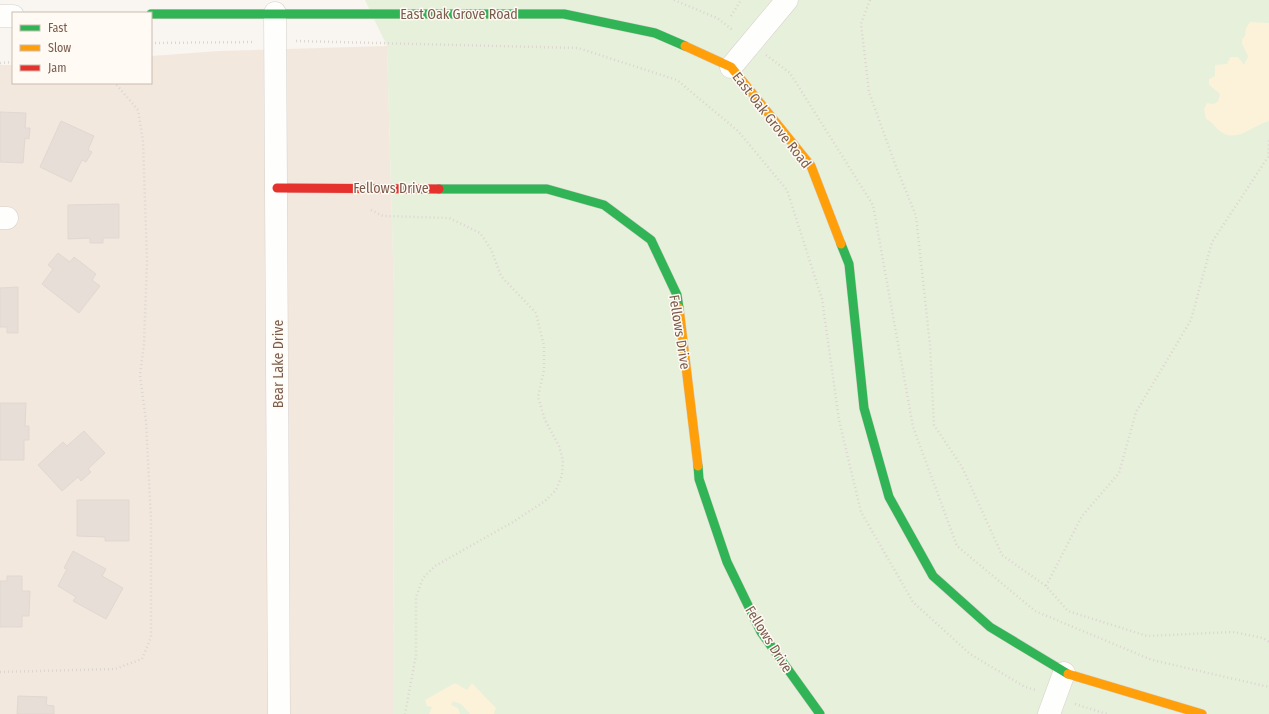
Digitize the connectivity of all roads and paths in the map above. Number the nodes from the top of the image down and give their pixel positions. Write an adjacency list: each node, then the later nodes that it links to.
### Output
1 (674, 0): 10 (path)
2 (741, 0): 9 (path)
3 (787, 0): 16 (street)
4 (870, 0): 21 (path)
5 (275, 13): 6 (street, East Oak Grove Road); 11 (street, Bear Lake Drive); 16 (street, East Oak Grove Road)
6 (152, 14)
7 (0, 16): 8 (street)
8 (12, 16)
9 (731, 16)
10 (735, 32)
11 (276, 41): 12 (path); 19 (street, Bear Lake Drive); 26 (path)
12 (152, 43)
13 (765, 55): 25 (path)
14 (12, 62): 15 (path)
15 (0, 63)
16 (731, 67): 24 (street, East Oak Grove Road)
17 (116, 84): 23 (path)
18 (1269, 140): 21 (path)
19 (277, 188): 27 (street, Bear Lake Drive); 29 (street, Fellows Drive)
20 (369, 209): 28 (path)
21 (1046, 586): 22 (path)
22 (1269, 642)
23 (0, 672)
24 (1064, 673): 26 (street); 31 (street, East Oak Grove Road)
25 (1269, 687)
26 (1052, 705): 30 (path)
27 (279, 714)
28 (405, 714)
29 (820, 714)
30 (1107, 714)
31 (1202, 714)

